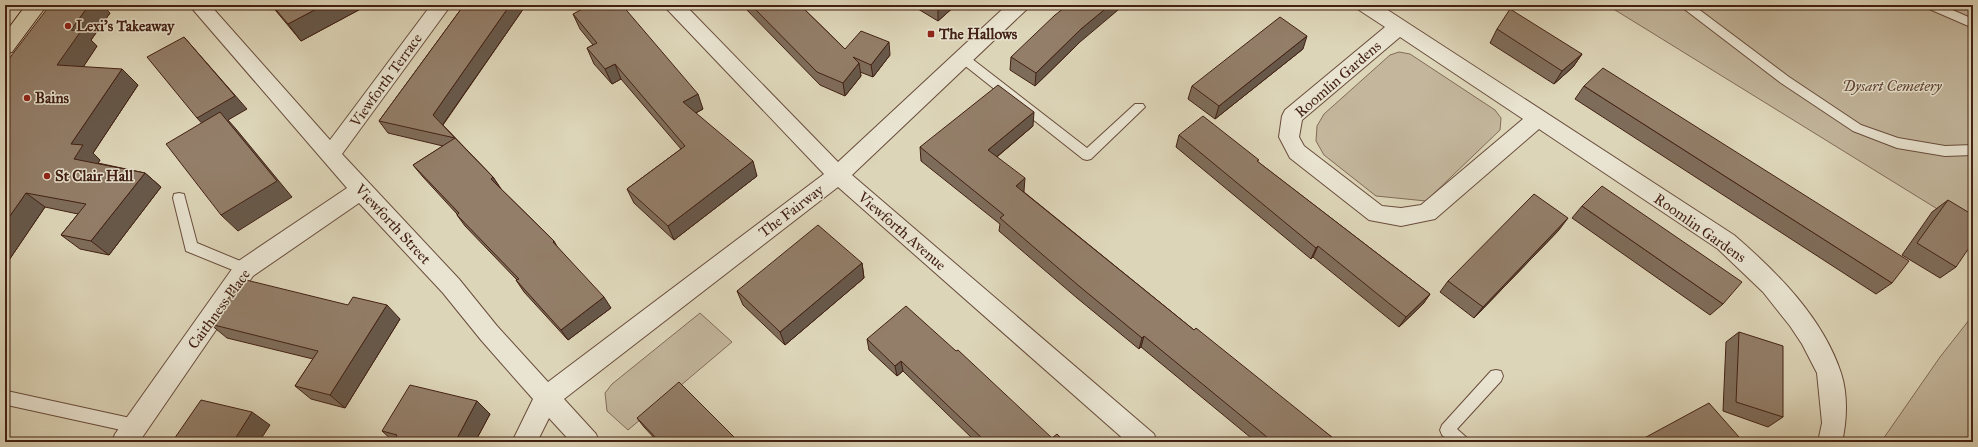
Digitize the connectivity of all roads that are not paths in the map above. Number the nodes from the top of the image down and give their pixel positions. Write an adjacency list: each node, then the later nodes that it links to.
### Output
1 (37, 5): 11 (main road)
2 (199, 5): 16 (street, Viewforth Street)
3 (441, 5): 16 (street, Viewforth Terrace)
4 (673, 5): 17 (street, Viewforth Avenue)
5 (1019, 5): 12 (street, The Fairway)
6 (1366, 5): 10 (street, Roomlin Gardens)
7 (1685, 5): 15 (lane)
8 (1931, 5): 9 (lane)
9 (1973, 24)
10 (1399, 27): 14 (street, Roomlin Gardens); 14 (street, Roomlin Gardens)
11 (5, 48)
12 (963, 58): 13 (lane); 17 (street, The Fairway)
13 (1139, 107)
14 (1537, 119): 29 (street, Roomlin Gardens)
15 (1973, 150)
16 (330, 155): 18 (street, Viewforth Street)
17 (838, 175): 22 (street, The Fairway); 27 (street, Viewforth Avenue)
18 (361, 190): 20 (street, Caithness Place); 22 (street, Viewforth Street)
19 (179, 198): 20 (lane)
20 (245, 269): 24 (street, Caithness Place)
21 (1496, 376): 28 (lane)
22 (547, 397): 25 (street); 26 (street, Viewforth Street)
23 (7, 398): 24 (lane)
24 (130, 434)
25 (524, 442)
26 (587, 442)
27 (1145, 442)
28 (1461, 442)
29 (1830, 442)

